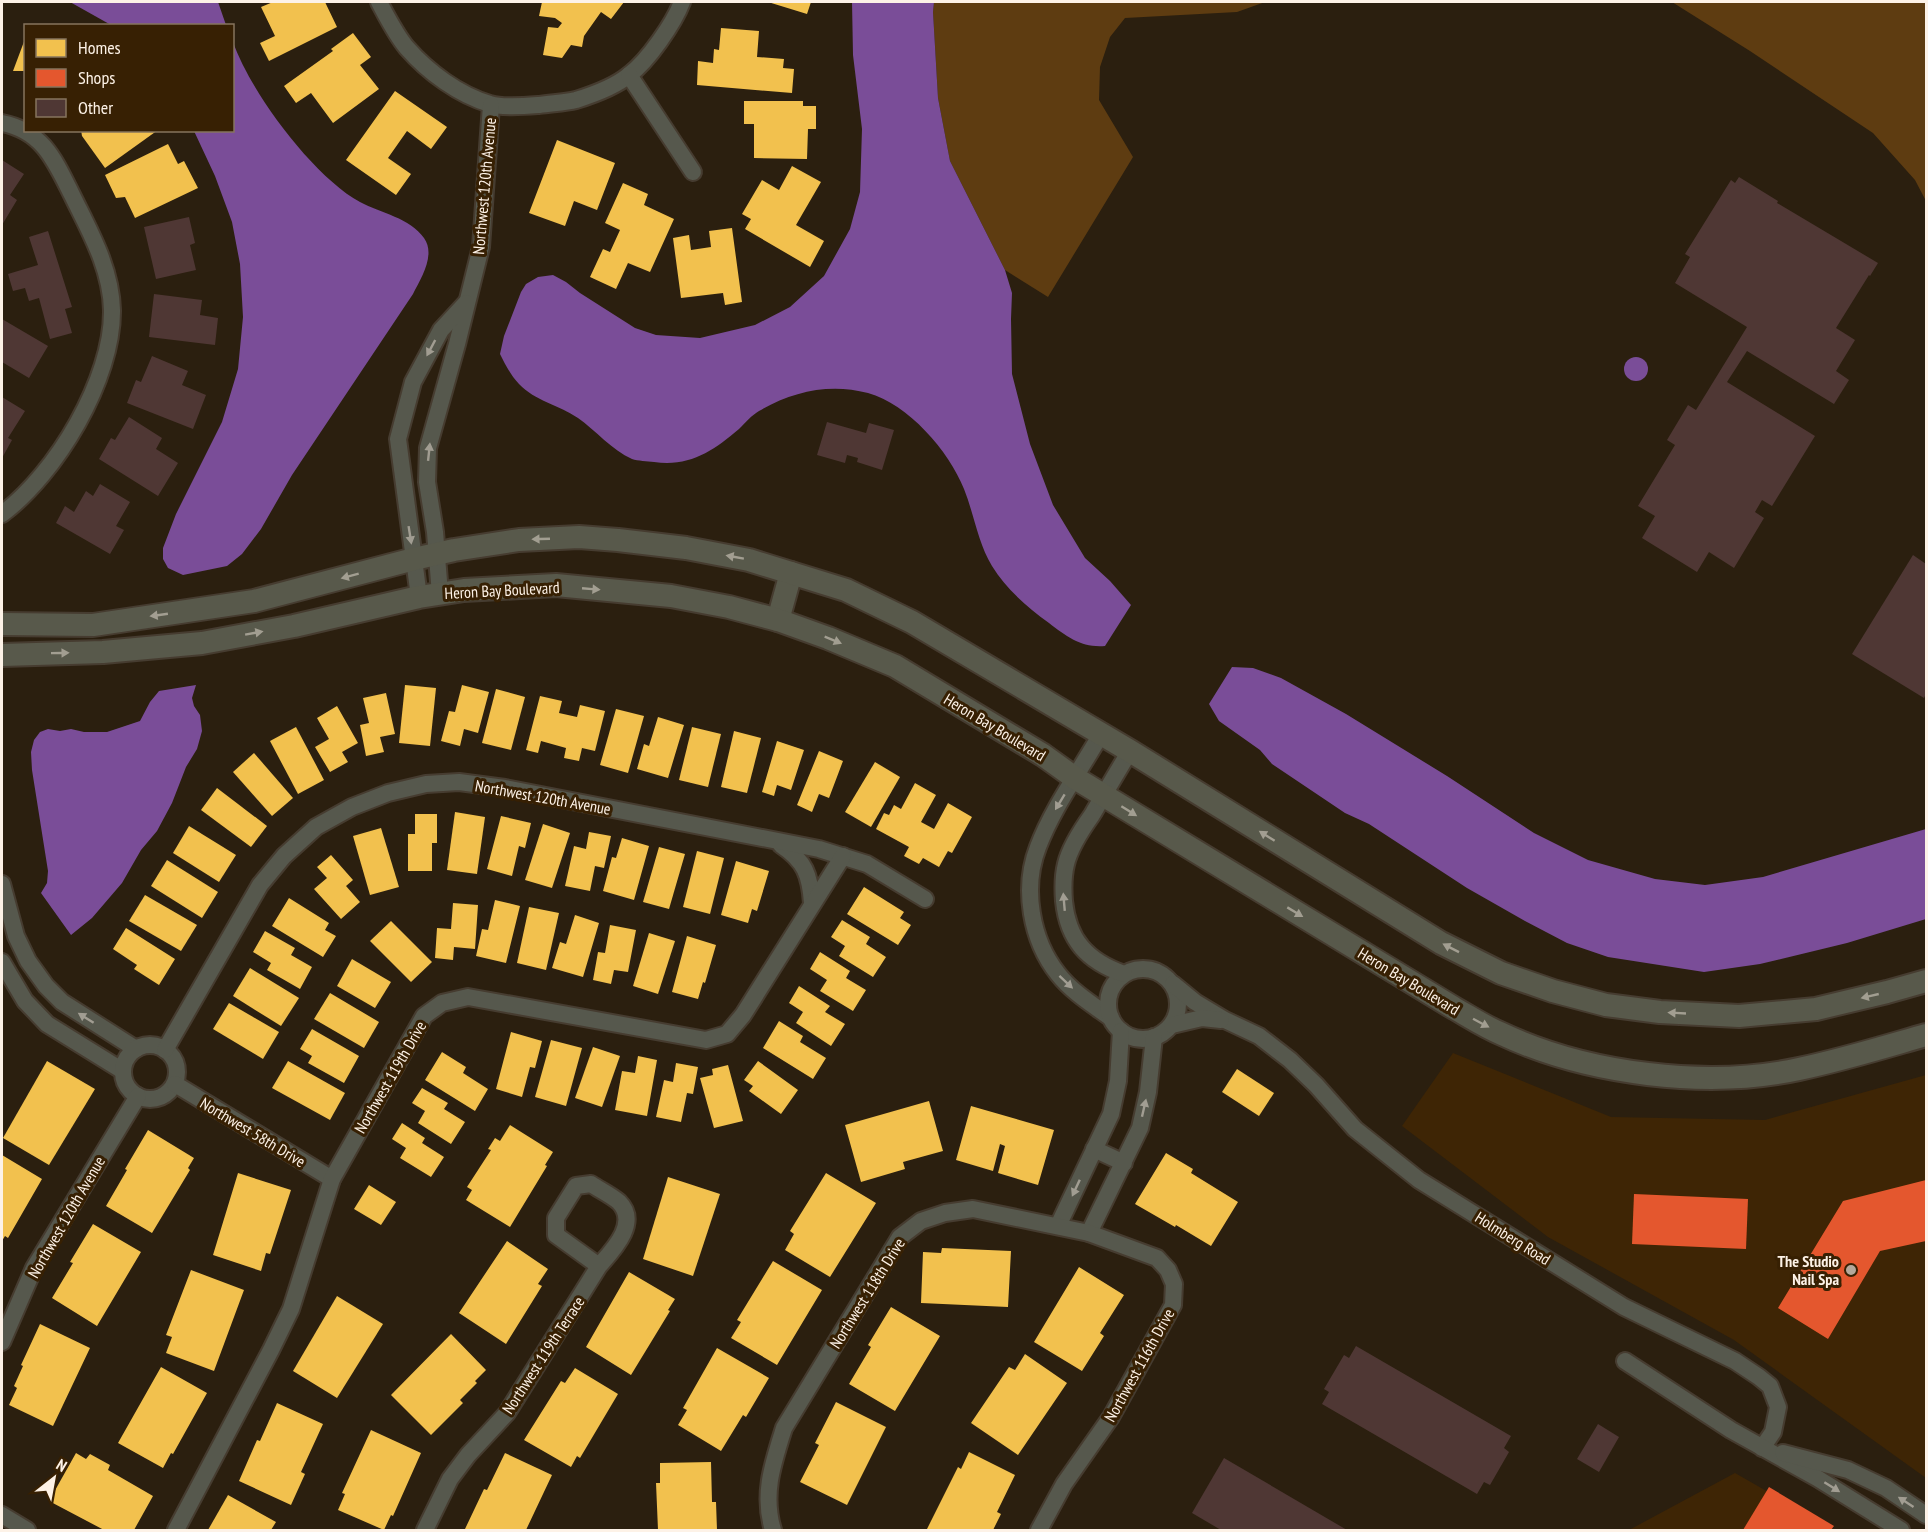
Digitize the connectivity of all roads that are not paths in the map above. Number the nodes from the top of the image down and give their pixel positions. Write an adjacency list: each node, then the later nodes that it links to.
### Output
1 (379, 2): 4 (street)
2 (682, 2): 3 (street)
3 (629, 75): 4 (street); 8 (street)
4 (491, 105): 9 (street, Northwest 120th Avenue)
5 (2, 123): 6 (street)
6 (24, 130)
7 (28, 132): 10 (street)
8 (693, 172)
9 (467, 302): 11 (street, Northwest 120th Avenue, one-way to 9); 11 (street, Northwest 120th Avenue, one-way to 11)
10 (2, 514)
11 (425, 556): 12 (street, one-way to 11); 13 (street, Northwest 120th Avenue); 15 (street, one-way to 15)
12 (791, 573): 14 (street); 17 (street)
13 (430, 595): 14 (street, Heron Bay Boulevard, one-way to 14); 16 (street, Heron Bay Boulevard, one-way to 13)
14 (778, 620): 19 (street, Heron Bay Boulevard, one-way to 19)
15 (2, 624)
16 (2, 655)
17 (1101, 734): 18 (street); 19 (street)
18 (1130, 751): 20 (street); 28 (street, one-way to 18)
19 (1075, 778): 20 (street, Heron Bay Boulevard); 31 (street, one-way to 31)
20 (1104, 795): 27 (street, one-way to 20); 33 (street, Heron Bay Boulevard, one-way to 33)
21 (777, 842): 22 (street, Northwest 120th Avenue); 25 (street); 36 (street, Northwest 120th Avenue)
22 (843, 855): 24 (street, Northwest 120th Avenue); 25 (street, Northwest 119th Drive)
23 (2, 885): 35 (street, one-way to 23)
24 (926, 899)
25 (812, 903): 42 (street, Northwest 119th Drive)
26 (2, 962): 37 (street)
27 (1124, 974): 29 (street); 31 (street)
28 (1926, 981)
29 (1173, 984): 30 (street, Holmberg Road); 32 (street)
30 (1225, 1020): 32 (street, Holmberg Road); 48 (street, Holmberg Road)
31 (1116, 1025): 34 (street); 40 (street)
32 (1172, 1025): 34 (street)
33 (1926, 1035)
34 (1155, 1037): 41 (street, one-way to 34)
35 (136, 1049): 36 (street); 37 (street)
36 (165, 1050): 38 (street)
37 (123, 1071): 39 (street)
38 (175, 1084): 39 (street); 42 (street, Northwest 58th Drive)
39 (138, 1096): 46 (street, Northwest 120th Avenue)
40 (1094, 1149): 41 (street); 43 (street, one-way to 43)
41 (1124, 1163): 44 (street)
42 (332, 1179): 52 (street, Northwest 119th Drive)
43 (1058, 1226): 44 (street, Northwest 118th Drive); 54 (street, Northwest 118th Drive)
44 (1089, 1233): 55 (street, Northwest 116th Drive)
45 (599, 1266): 45 (street, Northwest 119th Terrace); 53 (street, Northwest 119th Terrace)
46 (2, 1342)
47 (1625, 1361): 48 (street)
48 (1762, 1448): 50 (street, one-way to 48); 56 (street, one-way to 56)
49 (2, 1515): 51 (street)
50 (1926, 1515)
51 (27, 1530)
52 (176, 1530)
53 (425, 1530)
54 (773, 1530)
55 (1039, 1530)
56 (1901, 1530)

